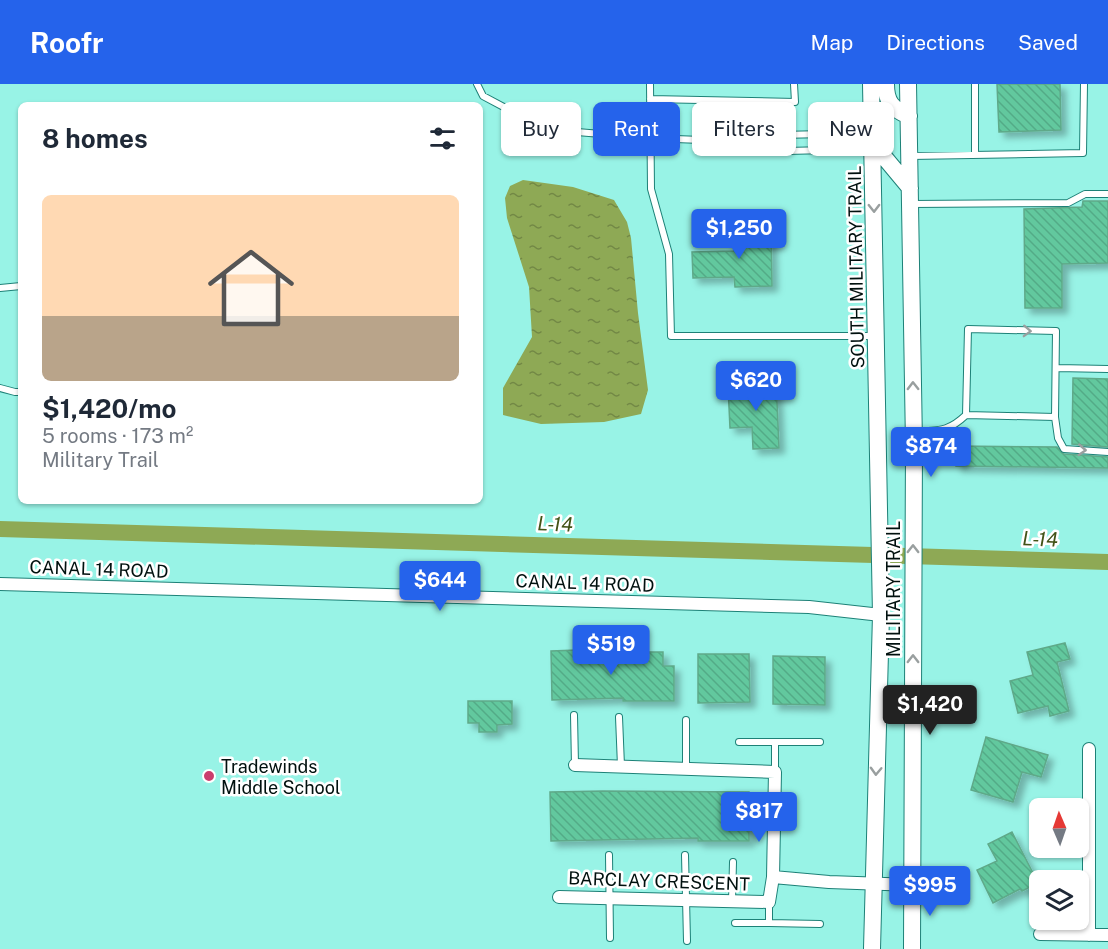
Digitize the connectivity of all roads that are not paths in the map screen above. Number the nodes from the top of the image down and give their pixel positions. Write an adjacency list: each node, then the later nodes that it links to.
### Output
1 (477, 84): 12 (lane)
2 (650, 84): 9 (lane)
3 (795, 84): 9 (lane)
4 (872, 84): 10 (main road, SOUTH MILITARY TRAIL)
5 (886, 84): 11 (main road)
6 (908, 84): 11 (main road)
7 (975, 84): 13 (lane)
8 (1084, 84): 13 (lane)
9 (650, 99)
10 (872, 102)
11 (909, 116): 17 (main road)
12 (593, 133)
13 (975, 155): 17 (lane)
14 (650, 156): 22 (lane)
15 (873, 156): 22 (main road, SOUTH MILITARY TRAIL, one-way to 22)
16 (884, 156): 19 (main road)
17 (909, 156): 19 (main road)
18 (1108, 194): 19 (lane)
19 (910, 196): 29 (main road, one-way to 19)
20 (18, 286): 21 (lane)
21 (0, 288)
22 (877, 336): 30 (main road, SOUTH MILITARY TRAIL)
23 (1057, 368): 24 (lane); 27 (lane, one-way to 23); 28 (lane)
24 (1108, 369)
25 (0, 388): 26 (lane)
26 (18, 392)
27 (966, 415): 28 (lane); 29 (lane)
28 (1055, 417): 31 (lane, one-way to 31)
29 (914, 438): 50 (main road, MILITARY TRAIL, one-way to 29)
30 (879, 450): 33 (main road, MILITARY TRAIL)
31 (1108, 452)
32 (0, 584): 33 (street, CANAL 14 ROAD)
33 (881, 615): 49 (main road, MILITARY TRAIL, one-way to 49)
34 (574, 715): 41 (lane)
35 (620, 717): 42 (lane)
36 (686, 720): 43 (lane)
37 (739, 742): 38 (lane)
38 (775, 742): 39 (lane); 44 (lane)
39 (820, 742)
40 (1089, 749): 60 (street)
41 (575, 765): 42 (street)
42 (621, 767): 43 (street)
43 (686, 769): 44 (street)
44 (775, 772): 48 (street, BARCLAY CRESCENT)
45 (609, 855): 52 (lane)
46 (685, 855): 53 (lane)
47 (733, 862): 54 (lane)
48 (773, 877): 49 (street, BARCLAY CRESCENT); 55 (street, BARCLAY CRESCENT)
49 (872, 885): 50 (street, BARCLAY CRESCENT); 64 (main road, MILITARY TRAIL)
50 (913, 885): 65 (main road, MILITARY TRAIL)
51 (558, 897): 52 (street, BARCLAY CRESCENT)
52 (610, 898): 53 (street, BARCLAY CRESCENT); 62 (lane)
53 (686, 900): 54 (street, BARCLAY CRESCENT); 63 (lane)
54 (732, 901): 55 (street, BARCLAY CRESCENT)
55 (769, 902): 57 (lane)
56 (735, 923): 57 (lane)
57 (769, 923): 58 (lane)
58 (820, 924)
59 (1040, 934): 60 (street)
60 (1089, 934): 61 (street)
61 (1108, 934)
62 (610, 938)
63 (687, 941)
64 (872, 949)
65 (912, 949)

